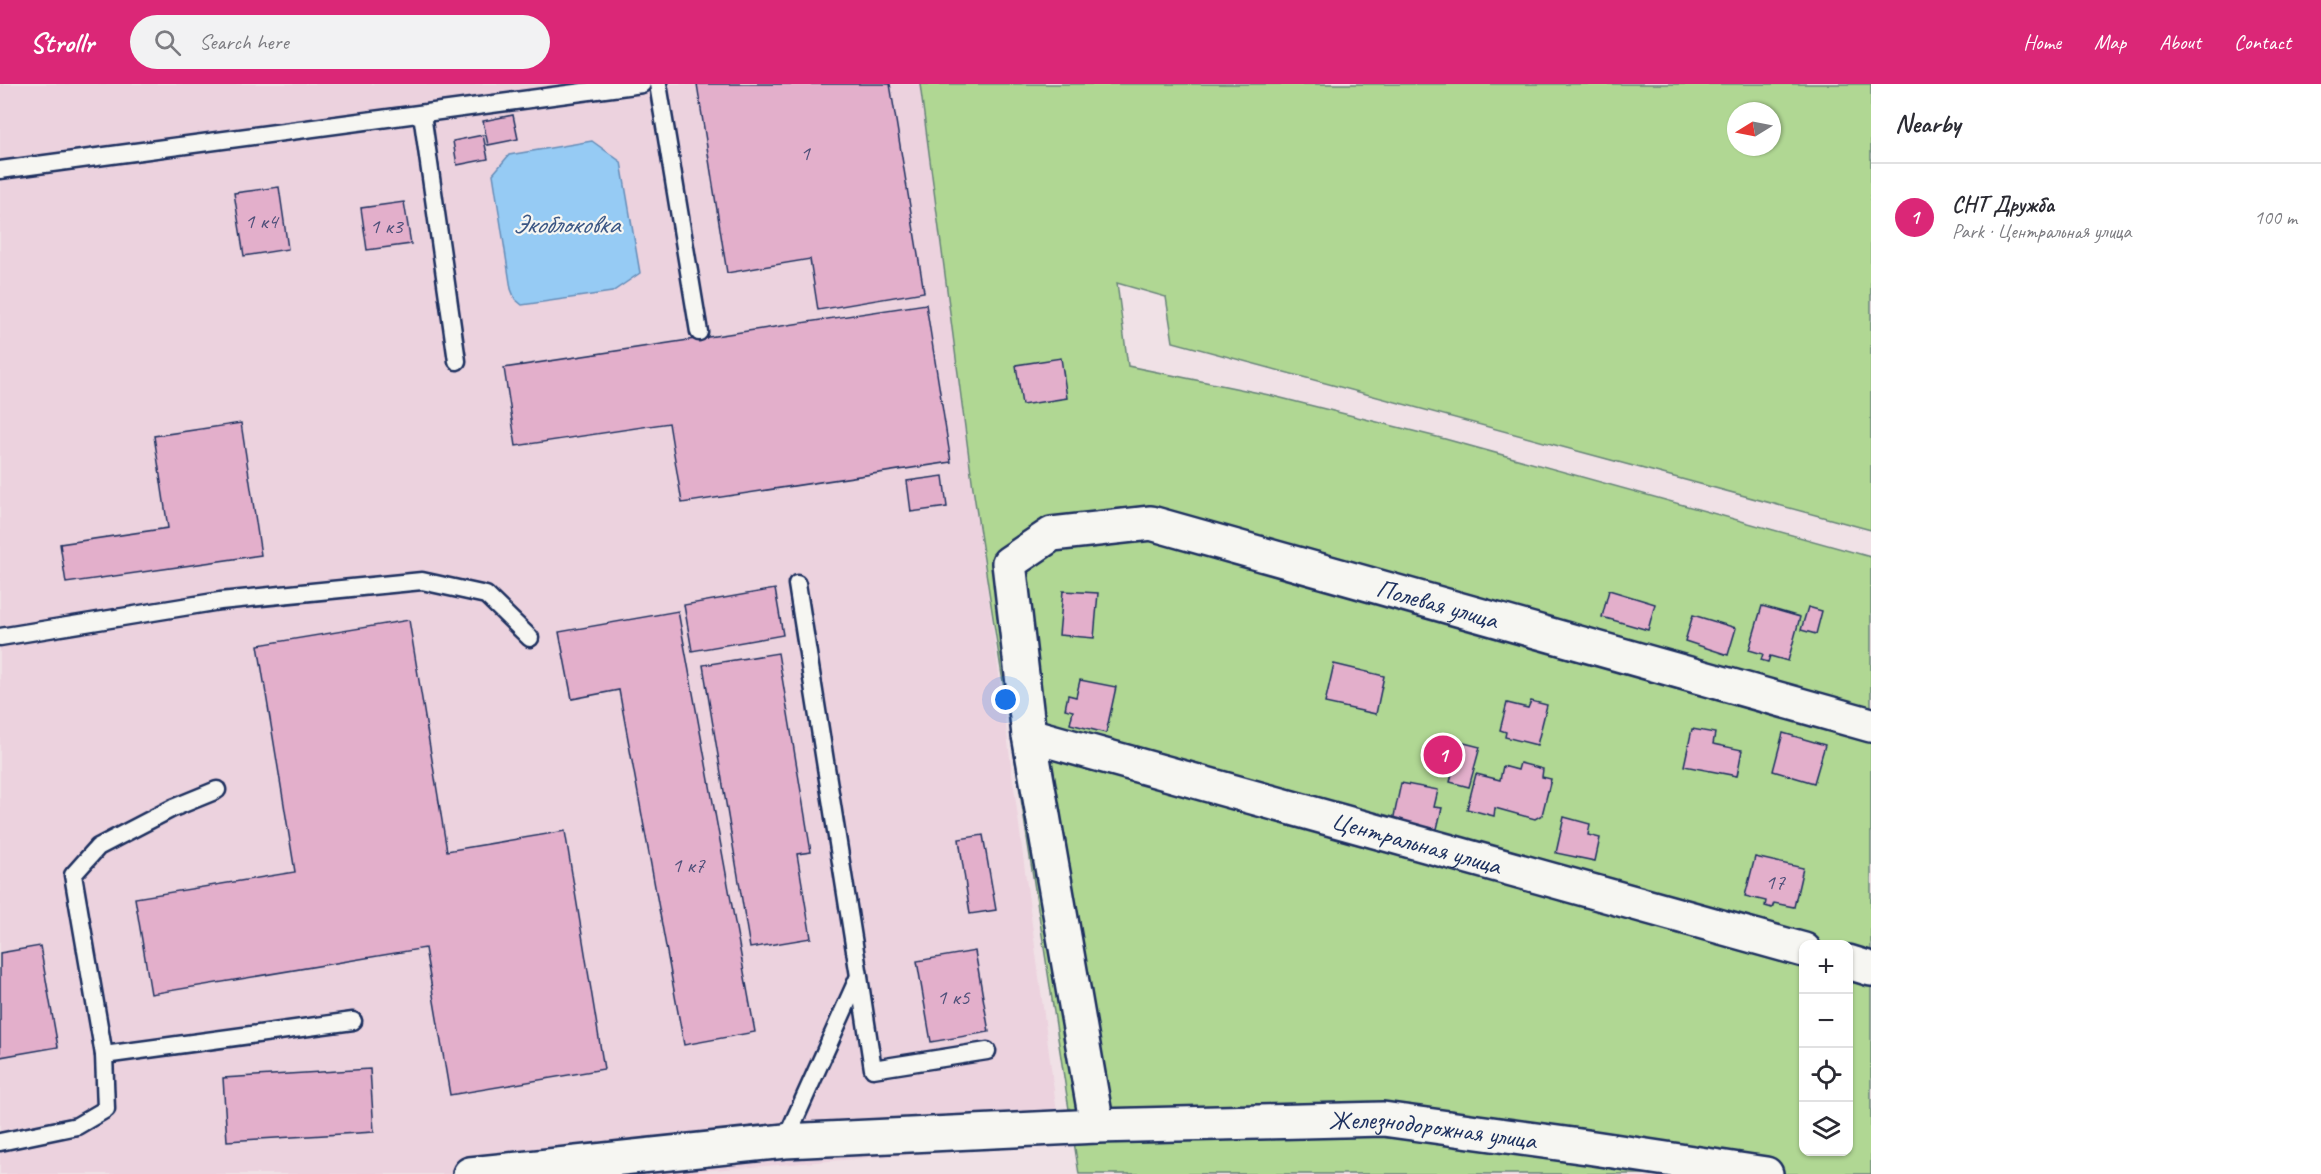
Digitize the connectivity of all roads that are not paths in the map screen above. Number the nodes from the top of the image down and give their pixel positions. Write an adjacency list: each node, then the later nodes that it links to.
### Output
1 (642, 84): 3 (lane)
2 (658, 84): 5 (lane)
3 (422, 114): 4 (lane); 6 (lane)
4 (0, 170)
5 (699, 332)
6 (457, 361)
7 (797, 584): 16 (lane)
8 (0, 637): 9 (lane)
9 (530, 638)
10 (1871, 725): 11 (street, Полевая улица)
11 (1029, 735): 13 (street, Центральная улица); 20 (street)
12 (217, 790): 19 (lane)
13 (1799, 949)
14 (1853, 964): 15 (street)
15 (1871, 969)
16 (859, 976): 18 (lane); 21 (lane)
17 (353, 1021): 19 (lane)
18 (987, 1051)
19 (104, 1055): 22 (lane)
20 (1097, 1126): 21 (street, Железнодорожная улица); 24 (street, Железнодорожная улица)
21 (785, 1141): 23 (street, Железнодорожная улица)
22 (0, 1142)
23 (470, 1174)
24 (1766, 1174)

